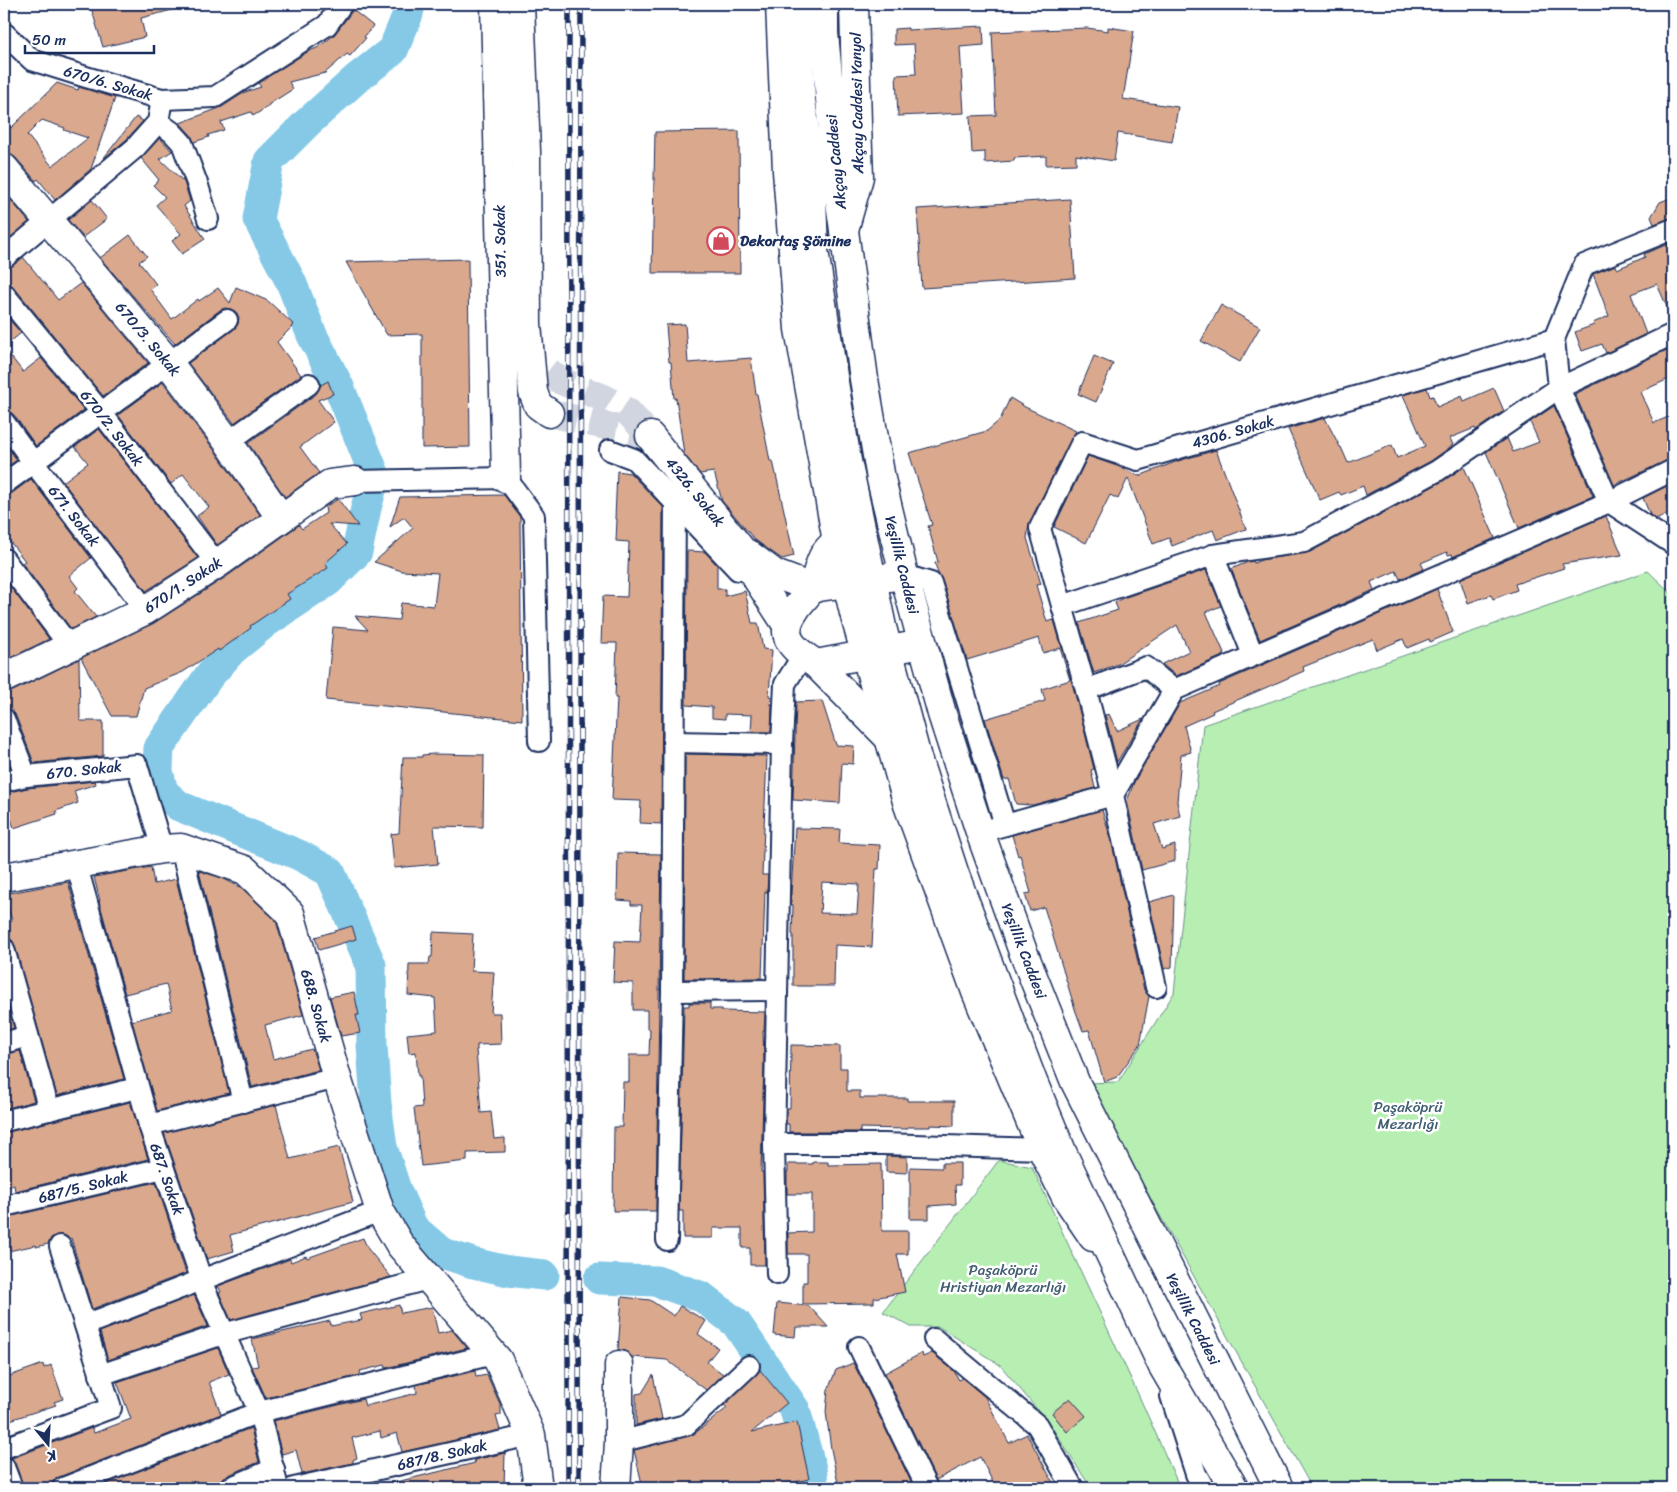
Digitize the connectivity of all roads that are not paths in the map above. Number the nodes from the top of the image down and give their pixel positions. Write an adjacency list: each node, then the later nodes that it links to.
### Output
1 (342, 4): 10 (street, 670/6. Sokak)
2 (495, 4): 36 (main road, 351. Sokak)
3 (520, 4): 29 (main road, 351. Sokak)
4 (538, 4): 23 (main road)
5 (780, 4): 42 (main road)
6 (798, 4): 24 (main road, Akçay Caddesi)
7 (824, 4): 16 (main road, Akçay Caddesi)
8 (854, 4): 16 (main road, Akçay Caddesi Yanyol)
9 (4, 33): 10 (street, 670/6. Sokak)
10 (162, 99): 11 (street)
11 (158, 122): 13 (street); 14 (street)
12 (4, 168): 14 (main road, 670/3. Sokak)
13 (208, 219)
14 (48, 221): 17 (street); 22 (main road, 670/3. Sokak)
15 (1673, 229): 21 (street)
16 (844, 230): 25 (main road, Akçay Caddesi)
17 (4, 258)
18 (4, 294): 28 (street, 670/2. Sokak)
19 (227, 320): 22 (street)
20 (1673, 334): 27 (street)
21 (1554, 339): 27 (street); 51 (street, 4306. Sokak)
22 (168, 362): 28 (street); 32 (main road, 670/3. Sokak)
23 (548, 371)
24 (833, 376): 49 (main road, Yeşillik Caddesi)
25 (864, 379): 48 (main road, Yeşillik Caddesi)
26 (309, 384): 32 (street)
27 (1560, 388): 40 (street); 44 (street)
28 (101, 412): 34 (street); 47 (street, 670/2. Sokak)
29 (549, 413)
30 (4, 422): 34 (street, 671. Sokak)
31 (650, 436): 45 (main road, 4326. Sokak)
32 (228, 442): 41 (main road, 670/3. Sokak)
33 (610, 450): 39 (street)
34 (33, 462): 38 (street); 52 (street, 671. Sokak)
35 (1673, 470): 40 (street)
36 (506, 478): 37 (street); 64 (street)
37 (354, 481): 41 (main road, 670/1. Sokak)
38 (4, 484)
39 (675, 501): 45 (street); 65 (street)
40 (1609, 502): 43 (street); 57 (street)
41 (281, 518): 47 (main road, 670/1. Sokak)
42 (837, 541): 49 (main road); 50 (main road)
43 (1673, 544)
44 (1213, 555): 51 (street); 57 (street)
45 (745, 558): 50 (main road); 53 (main road)
46 (4, 559): 55 (street)
47 (217, 564): 52 (main road, 670/1. Sokak)
48 (904, 575): 49 (main road); 54 (main road, Yeşillik Caddesi); 70 (street)
49 (859, 582): 50 (main road); 56 (main road, Yeşillik Caddesi)
50 (812, 588): 53 (main road)
51 (1062, 606): 60 (street)
52 (146, 610): 55 (main road, 670/1. Sokak)
53 (787, 625): 58 (main road)
54 (922, 644): 56 (main road); 70 (main road, Yeşillik Caddesi)
55 (70, 647): 59 (main road, 670/1. Sokak)
56 (877, 653): 58 (main road); 63 (main road); 96 (main road, Yeşillik Caddesi)
57 (1253, 654): 61 (street)
58 (809, 660): 63 (main road); 66 (street)
59 (4, 678)
60 (1086, 690): 61 (street); 69 (street)
61 (1174, 690): 69 (street)
62 (4, 719): 67 (street)
63 (890, 738): 87 (main road)
64 (539, 740)
65 (673, 742): 66 (street); 77 (street)
66 (782, 744): 76 (street)
67 (26, 776): 68 (street, 670. Sokak); 71 (street, 670. Sokak)
68 (4, 781)
69 (1113, 795): 70 (street); 75 (street)
70 (992, 829): 122 (main road, Yeşillik Caddesi)
71 (172, 849): 72 (main road, 688. Sokak); 80 (main road, 688. Sokak); 82 (street)
72 (76, 863): 73 (main road, 688. Sokak); 81 (street, 687. Sokak)
73 (4, 877)
74 (4, 949): 78 (street)
75 (1156, 987)
76 (777, 990): 77 (street); 86 (street)
77 (672, 991): 91 (street)
78 (28, 1036): 79 (street); 83 (street)
79 (4, 1043)
80 (337, 1078): 82 (street); 90 (main road, 688. Sokak)
81 (137, 1088): 83 (street); 85 (street, 687. Sokak)
82 (243, 1102): 85 (street)
83 (49, 1110): 84 (street)
84 (4, 1121)
85 (148, 1125): 88 (street, 687. Sokak)
86 (774, 1144): 87 (street); 93 (street)
87 (1042, 1150): 96 (main road)
88 (163, 1168): 89 (street, 687/5. Sokak); 94 (street, 687. Sokak)
89 (4, 1206)
90 (380, 1211): 94 (street); 95 (main road, 688. Sokak)
91 (667, 1240)
92 (60, 1246): 97 (street)
93 (777, 1274)
94 (202, 1279): 97 (street); 98 (street, 687. Sokak)
95 (428, 1279): 98 (street); 101 (main road, 688. Sokak)
96 (1122, 1280): 103 (main road, Yeşillik Caddesi)
97 (85, 1326): 105 (street)
98 (223, 1334): 105 (street); 106 (street, 687. Sokak)
99 (934, 1339): 119 (street)
100 (859, 1347): 118 (street)
101 (496, 1357): 106 (street); 107 (main road, 688. Sokak)
102 (620, 1365): 108 (main road)
103 (1162, 1365): 120 (street); 121 (main road, Yeşillik Caddesi)
104 (749, 1366): 108 (street)
105 (100, 1375): 109 (street)
106 (259, 1412): 111 (street, 687. Sokak); 113 (street)
107 (531, 1435): 115 (street, 687/8. Sokak); 116 (main road, 688. Sokak)
108 (618, 1442): 117 (main road)
109 (4, 1448)
110 (4, 1467): 112 (street)
111 (276, 1479): 114 (street)
112 (12, 1488)
113 (63, 1488)
114 (229, 1488)
115 (294, 1488)
116 (538, 1488)
117 (616, 1488)
118 (927, 1488)
119 (1073, 1488)
120 (1204, 1488)
121 (1234, 1488)
122 (1279, 1488)

